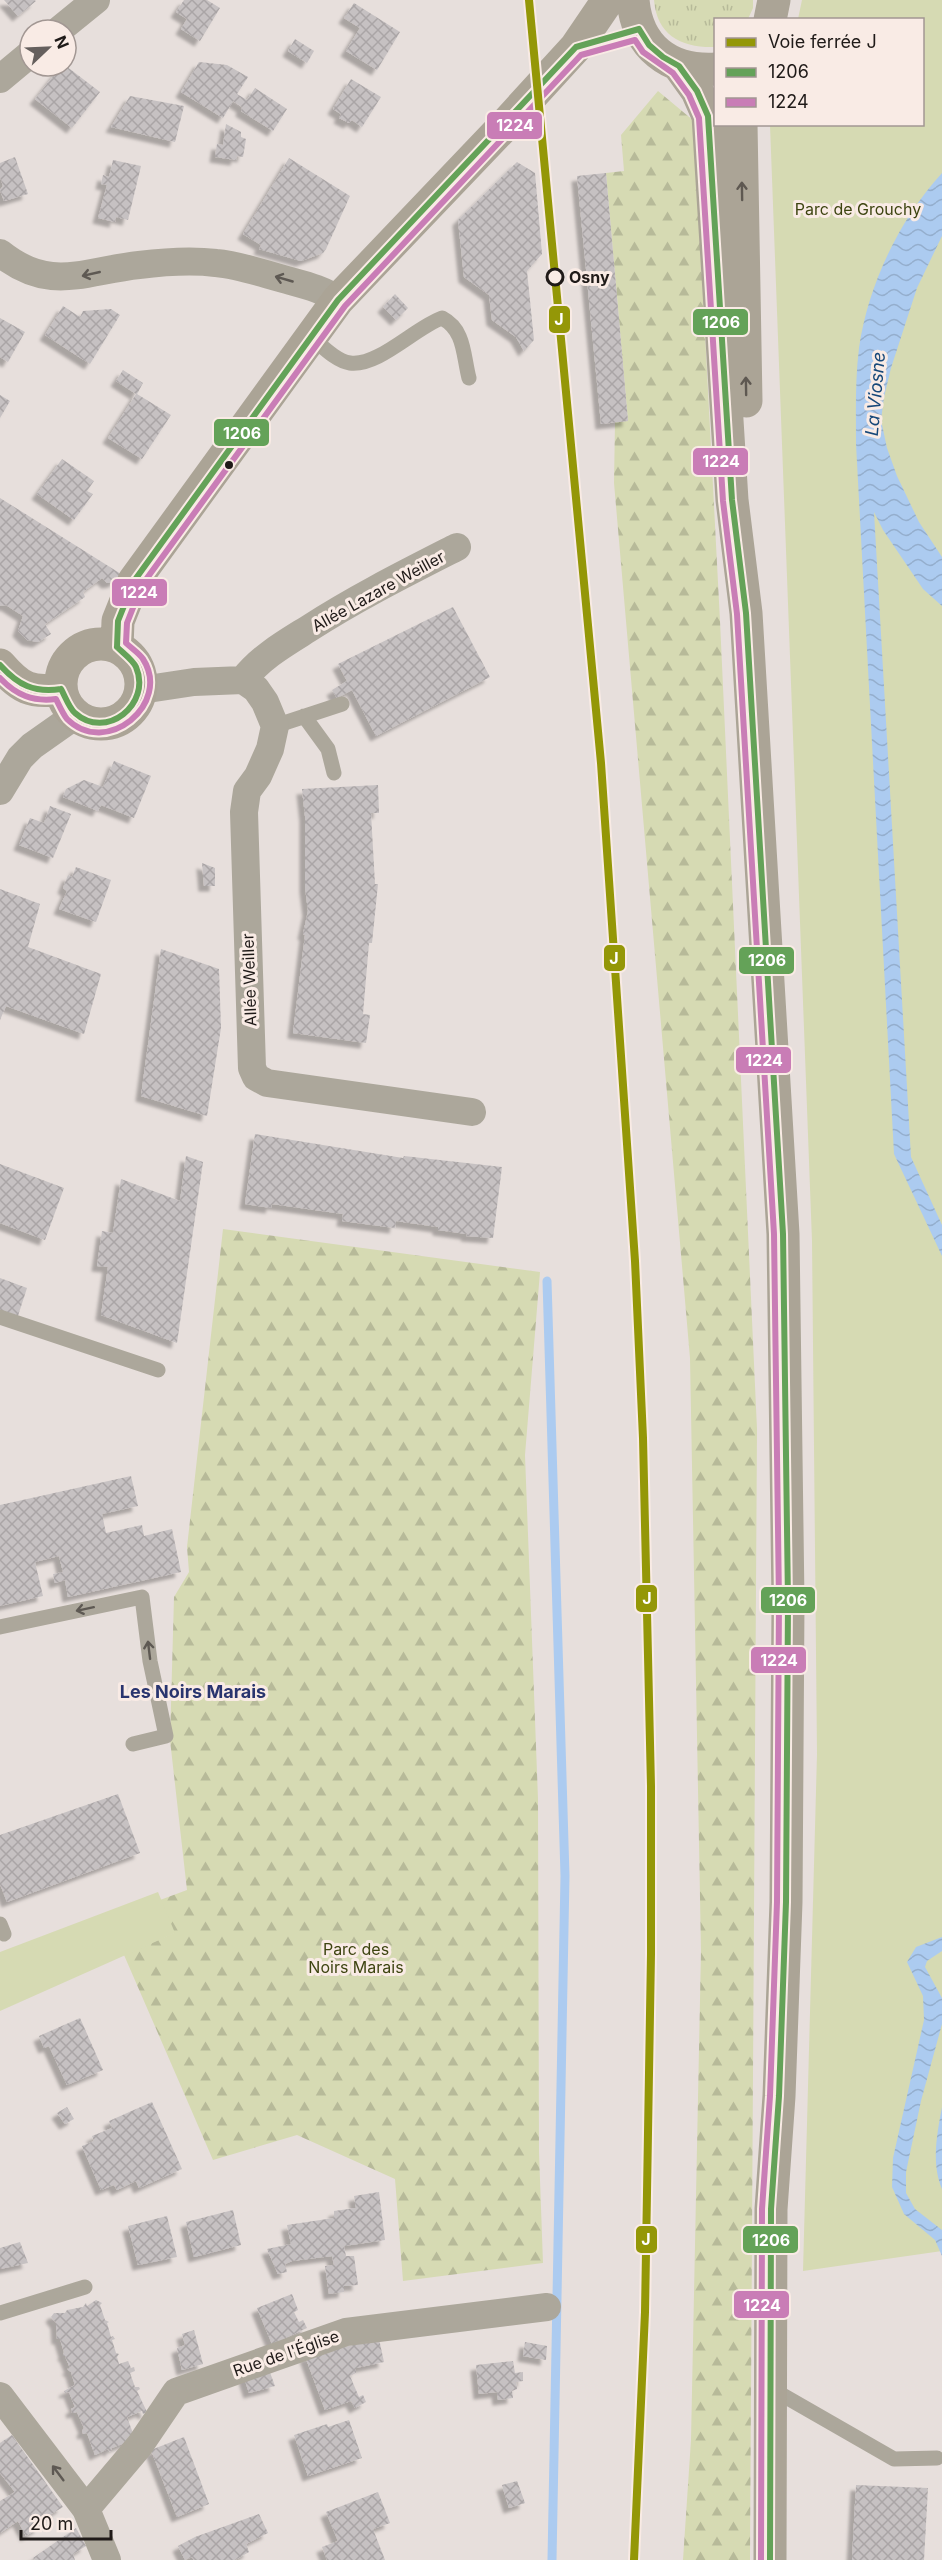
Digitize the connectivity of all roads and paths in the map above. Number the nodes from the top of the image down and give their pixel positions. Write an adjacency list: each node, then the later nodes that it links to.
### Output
1 (96, 0): 5 (street)
2 (608, 0): 7 (main road)
3 (774, 0): 6 (main road)
4 (636, 14): 7 (main road); 9 (main road)
5 (74, 18)
6 (771, 18)
7 (576, 47): 14 (main road)
8 (18, 64): 11 (street)
9 (679, 66): 10 (main road); 18 (main road)
10 (714, 69)
11 (0, 79)
12 (741, 126): 18 (main road, one-way to 12)
13 (0, 253): 14 (street, one-way to 13)
14 (338, 300): 15 (main road)
15 (311, 337): 16 (lane); 19 (main road)
16 (469, 378)
17 (457, 547): 21 (street, Allée Lazare Weiller)
18 (746, 613): 37 (main road)
19 (117, 647): 22 (main road); 23 (main road)
20 (0, 665): 23 (main road)
21 (243, 680): 22 (street); 26 (street)
22 (141, 690): 23 (main road)
23 (69, 702): 28 (street)
24 (342, 704): 25 (lane)
25 (304, 716): 26 (lane); 27 (lane)
26 (274, 726): 29 (street, Allée Weiller)
27 (334, 773)
28 (0, 791)
29 (472, 1112)
30 (0, 1317): 31 (lane)
31 (158, 1370)
32 (0, 1627): 33 (lane, one-way to 32)
33 (133, 1744)
34 (85, 2287): 36 (lane)
35 (547, 2307): 40 (street, Rue de l'Église)
36 (0, 2313)
37 (772, 2389): 39 (lane); 42 (main road)
38 (0, 2396): 40 (street, one-way to 38)
39 (937, 2458)
40 (86, 2509): 41 (street)
41 (107, 2560)
42 (770, 2560)

